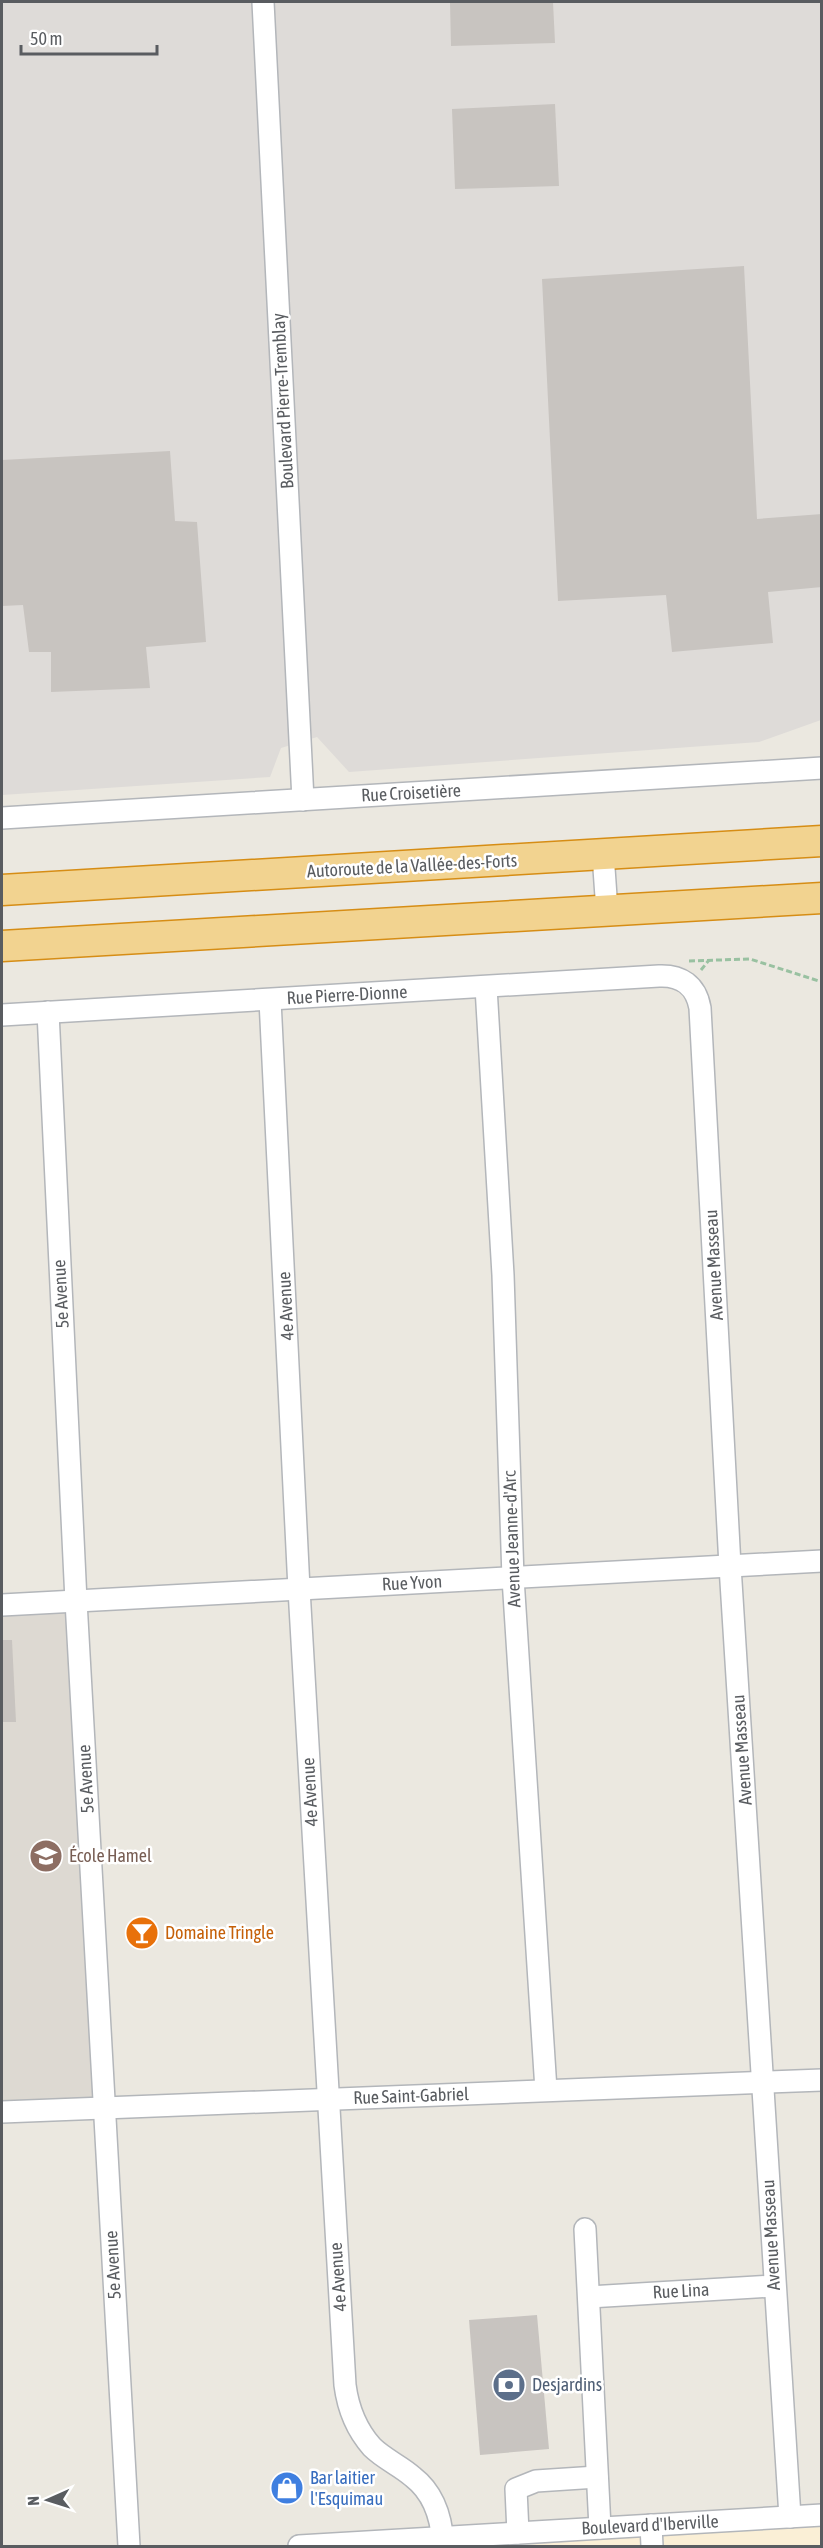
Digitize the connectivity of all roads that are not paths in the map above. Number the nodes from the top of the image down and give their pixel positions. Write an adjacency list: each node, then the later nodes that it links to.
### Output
1 (263, 2): 3 (street, Boulevard Pierre-Tremblay)
2 (822, 768): 3 (street, Rue Croisetière)
3 (303, 800): 4 (street, Rue Croisetière)
4 (2, 818)
5 (822, 841): 6 (highway, Autoroute de la Vallée-des-Forts)
6 (603, 854): 7 (highway, Autoroute de la Vallée-des-Forts); 9 (street)
7 (2, 890)
8 (822, 898): 9 (highway)
9 (607, 911): 10 (highway)
10 (2, 946)
11 (695, 979): 12 (street, Rue Pierre-Dionne); 17 (street, Avenue Masseau)
12 (486, 987): 13 (street, Rue Pierre-Dionne); 18 (street, Avenue Jeanne-d'Arc)
13 (270, 1000): 14 (street, Rue Pierre-Dionne); 19 (street, 4e Avenue)
14 (48, 1012): 15 (street, Rue Pierre-Dionne); 20 (street, 5e Avenue)
15 (2, 1015)
16 (822, 1561): 17 (street, Rue Yvon)
17 (730, 1566): 18 (street, Rue Yvon); 23 (street, Avenue Masseau)
18 (513, 1578): 19 (street, Rue Yvon); 24 (street, Avenue Jeanne-d'Arc)
19 (298, 1589): 20 (street, Rue Yvon); 25 (street, 4e Avenue)
20 (76, 1601): 21 (street, Rue Yvon); 26 (street, 5e Avenue)
21 (2, 1605)
22 (822, 2080): 23 (street, Rue Saint-Gabriel)
23 (762, 2082): 24 (street, Rue Saint-Gabriel); 29 (street, Avenue Masseau)
24 (546, 2090): 25 (street, Rue Saint-Gabriel)
25 (327, 2099): 26 (street, Rue Saint-Gabriel); 37 (street, 4e Avenue)
26 (105, 2108): 27 (street, Rue Saint-Gabriel); 38 (street, 5e Avenue)
27 (2, 2112)
28 (585, 2229): 30 (street)
29 (774, 2286): 30 (street, Rue Lina); 33 (street, Avenue Masseau)
30 (589, 2297): 31 (street)
31 (597, 2477): 35 (street); 36 (street)
32 (822, 2515): 33 (street, Boulevard d'Iberville)
33 (790, 2517): 34 (street, Boulevard d'Iberville)
34 (651, 2525): 35 (street, Boulevard d'Iberville); 40 (street)
35 (600, 2528): 36 (street, Boulevard d'Iberville)
36 (518, 2533): 37 (street, Boulevard d'Iberville)
37 (443, 2542): 39 (street, Boulevard d'Iberville)
38 (129, 2547)
39 (299, 2547)
40 (652, 2547)

